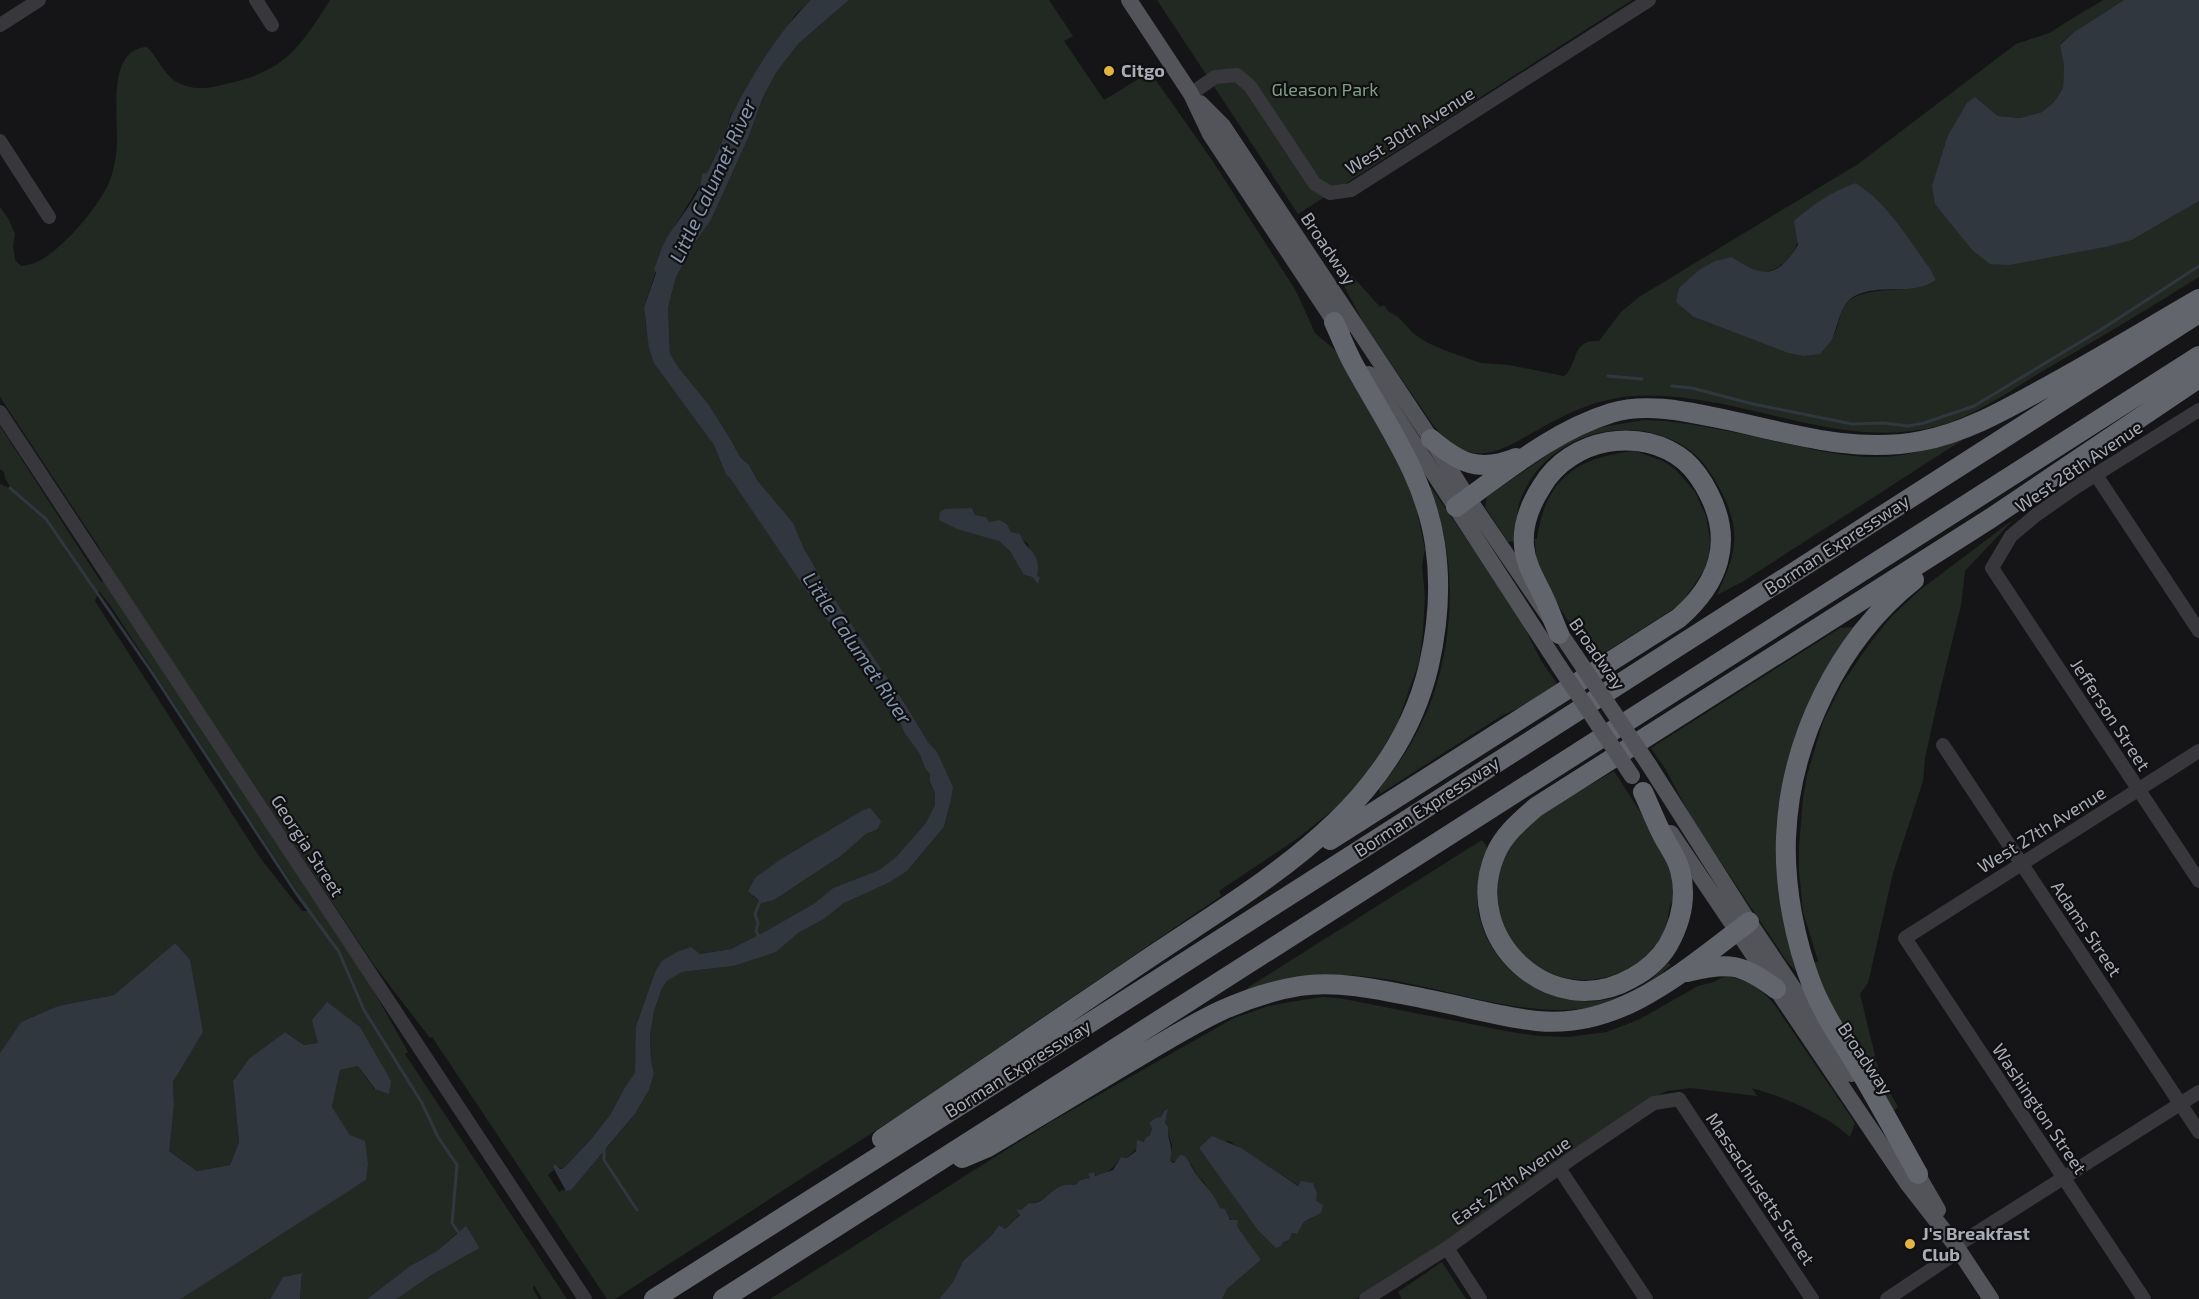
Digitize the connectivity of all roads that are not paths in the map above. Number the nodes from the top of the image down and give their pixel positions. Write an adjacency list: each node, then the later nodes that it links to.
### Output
1 (39, 0): 5 (street)
2 (256, 0): 6 (street)
3 (1129, 0): 7 (main road, Broadway)
4 (1649, 0): 7 (street, West 30th Avenue)
5 (0, 25)
6 (272, 25)
7 (1191, 94): 12 (main road, Broadway); 17 (main road, Broadway)
8 (0, 141): 9 (street)
9 (49, 218)
10 (2199, 299): 18 (highway)
11 (2199, 313): 44 (highway, Borman Expressway)
12 (1334, 322): 20 (main road, Broadway); 31 (highway)
13 (2199, 356): 43 (highway, Borman Expressway)
14 (2199, 378): 21 (highway)
15 (2199, 410): 19 (street, West 28th Avenue)
16 (0, 412): 47 (street, Georgia Street)
17 (1431, 439): 18 (highway); 20 (main road, Broadway)
18 (1545, 444): 20 (highway)
19 (2096, 475): 22 (street, West 28th Avenue); 23 (street)
20 (1462, 503): 24 (main road, Broadway); 27 (main road, Broadway, bridge)
21 (1991, 518): 27 (highway); 41 (highway)
22 (1992, 568): 28 (street, Jefferson Street)
23 (2199, 631)
24 (1559, 634): 31 (highway); 32 (main road, Broadway, bridge)
25 (1944, 745): 29 (street, Adams Street)
26 (2199, 751): 28 (street, West 27th Avenue)
27 (1637, 784): 32 (main road, Broadway)
28 (2138, 790): 29 (street, West 27th Avenue); 30 (street, Jefferson Street)
29 (2021, 864): 33 (street, West 27th Avenue); 38 (street, Adams Street)
30 (2199, 882)
31 (1249, 891): 44 (highway)
32 (1743, 926): 34 (highway); 35 (main road, Broadway); 41 (main road, Broadway)
33 (1905, 938): 42 (street, Washington Street)
34 (1678, 974): 35 (highway); 43 (highway)
35 (1776, 989): 46 (main road, Broadway)
36 (2199, 1092): 38 (street)
37 (1679, 1099): 40 (street, East 27th Avenue); 53 (street, Massachusetts Street)
38 (2181, 1104): 39 (street, Adams Street); 42 (street)
39 (2199, 1132)
40 (1559, 1168): 45 (street, East 27th Avenue); 52 (street)
41 (1918, 1174): 46 (main road, Broadway)
42 (2064, 1178): 46 (street); 56 (street, Washington Street)
43 (902, 1185): 49 (highway, Borman Expressway)
44 (825, 1190): 48 (highway, Borman Expressway)
45 (1447, 1248): 50 (street, East 27th Avenue); 51 (street)
46 (1958, 1248): 54 (street); 55 (main road, Broadway)
47 (584, 1298)
48 (654, 1299)
49 (723, 1299)
50 (1366, 1299)
51 (1480, 1299)
52 (1646, 1299)
53 (1812, 1299)
54 (1887, 1299)
55 (1991, 1299)
56 (2144, 1299)

